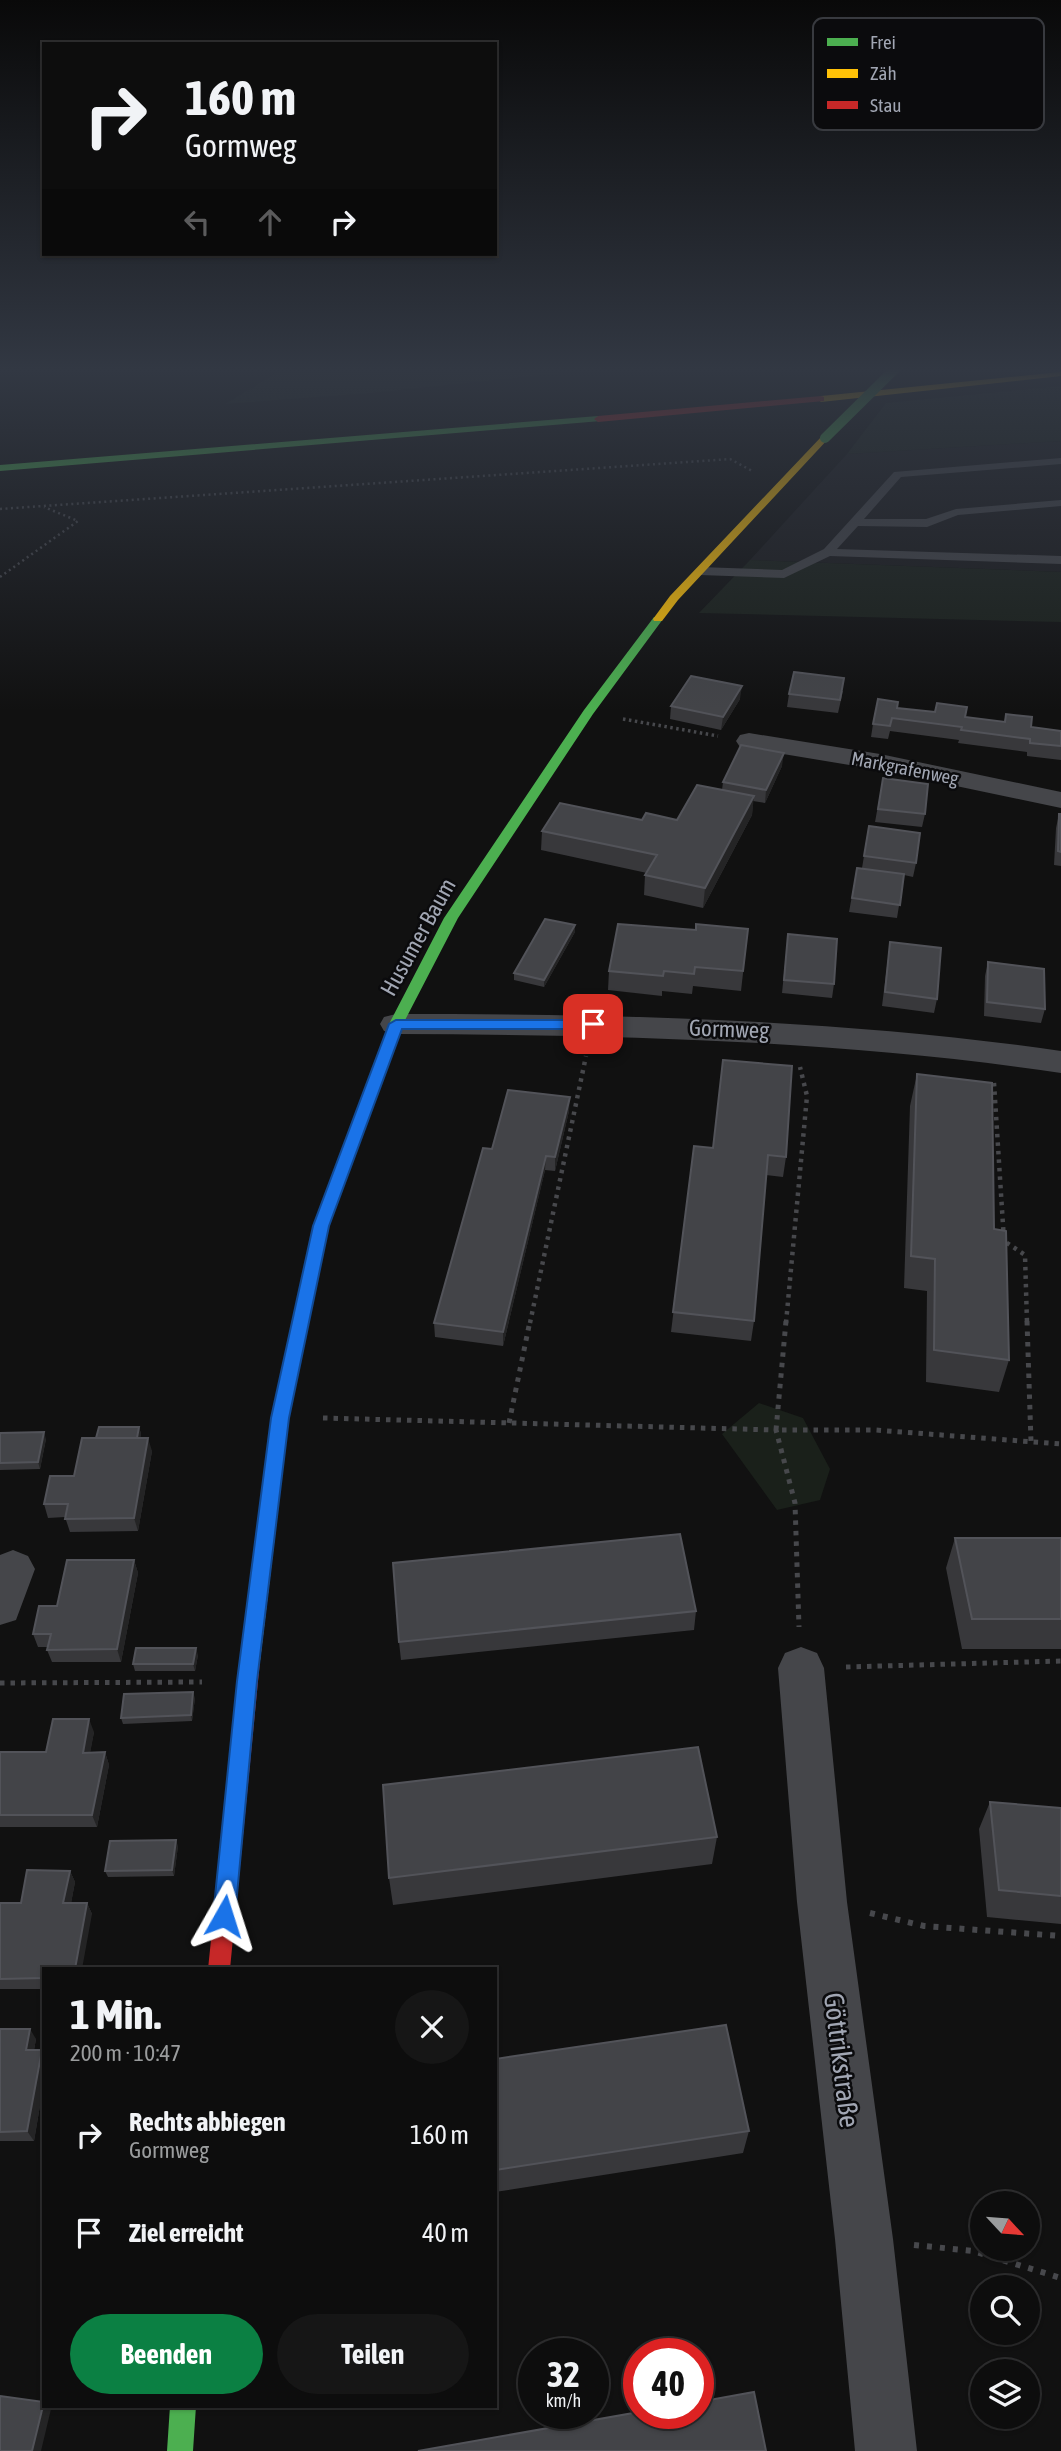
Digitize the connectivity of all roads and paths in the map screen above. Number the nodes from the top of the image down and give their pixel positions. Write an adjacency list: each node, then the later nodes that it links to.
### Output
1 (390, 482): 5 (path)
2 (783, 482): 10 (main road, Husumer Baum, bridge)
3 (890, 482): 7 (lane)
4 (1061, 503): 7 (lane)
5 (44, 506): 6 (path); 11 (path)
6 (0, 509)
7 (854, 522): 8 (lane)
8 (828, 552): 9 (lane); 10 (lane)
9 (1061, 560)
10 (700, 571): 12 (main road, Husumer Baum)
11 (0, 577)
12 (588, 712): 13 (path); 15 (main road, Husumer Baum)
13 (749, 741): 14 (street, Markgrafenweg)
14 (1061, 800)
15 (396, 1024): 16 (street, Gormweg); 20 (main road, Husumer Baum)
16 (593, 1024): 17 (street, Gormweg); 21 (path)
17 (793, 1032): 18 (street, Gormweg); 22 (path)
18 (992, 1051): 19 (street, Gormweg); 23 (path)
19 (1061, 1062)
20 (280, 1418): 21 (path); 27 (main road, Husumer Baum)
21 (509, 1423): 22 (path)
22 (776, 1430): 23 (path); 26 (path)
23 (1031, 1441): 24 (path)
24 (1061, 1444)
25 (1061, 1661): 26 (path)
26 (801, 1668): 29 (street, Göttrikstraße)
27 (247, 1681): 28 (path); 31 (main road, Husumer Baum)
28 (0, 1683)
29 (822, 1902): 30 (path); 32 (street, Göttrikstraße)
30 (1061, 1936)
31 (219, 1967)
32 (864, 2239): 33 (path); 36 (street, Göttrikstraße)
33 (1061, 2278)
34 (183, 2408): 35 (main road)
35 (180, 2451)
36 (886, 2451)

